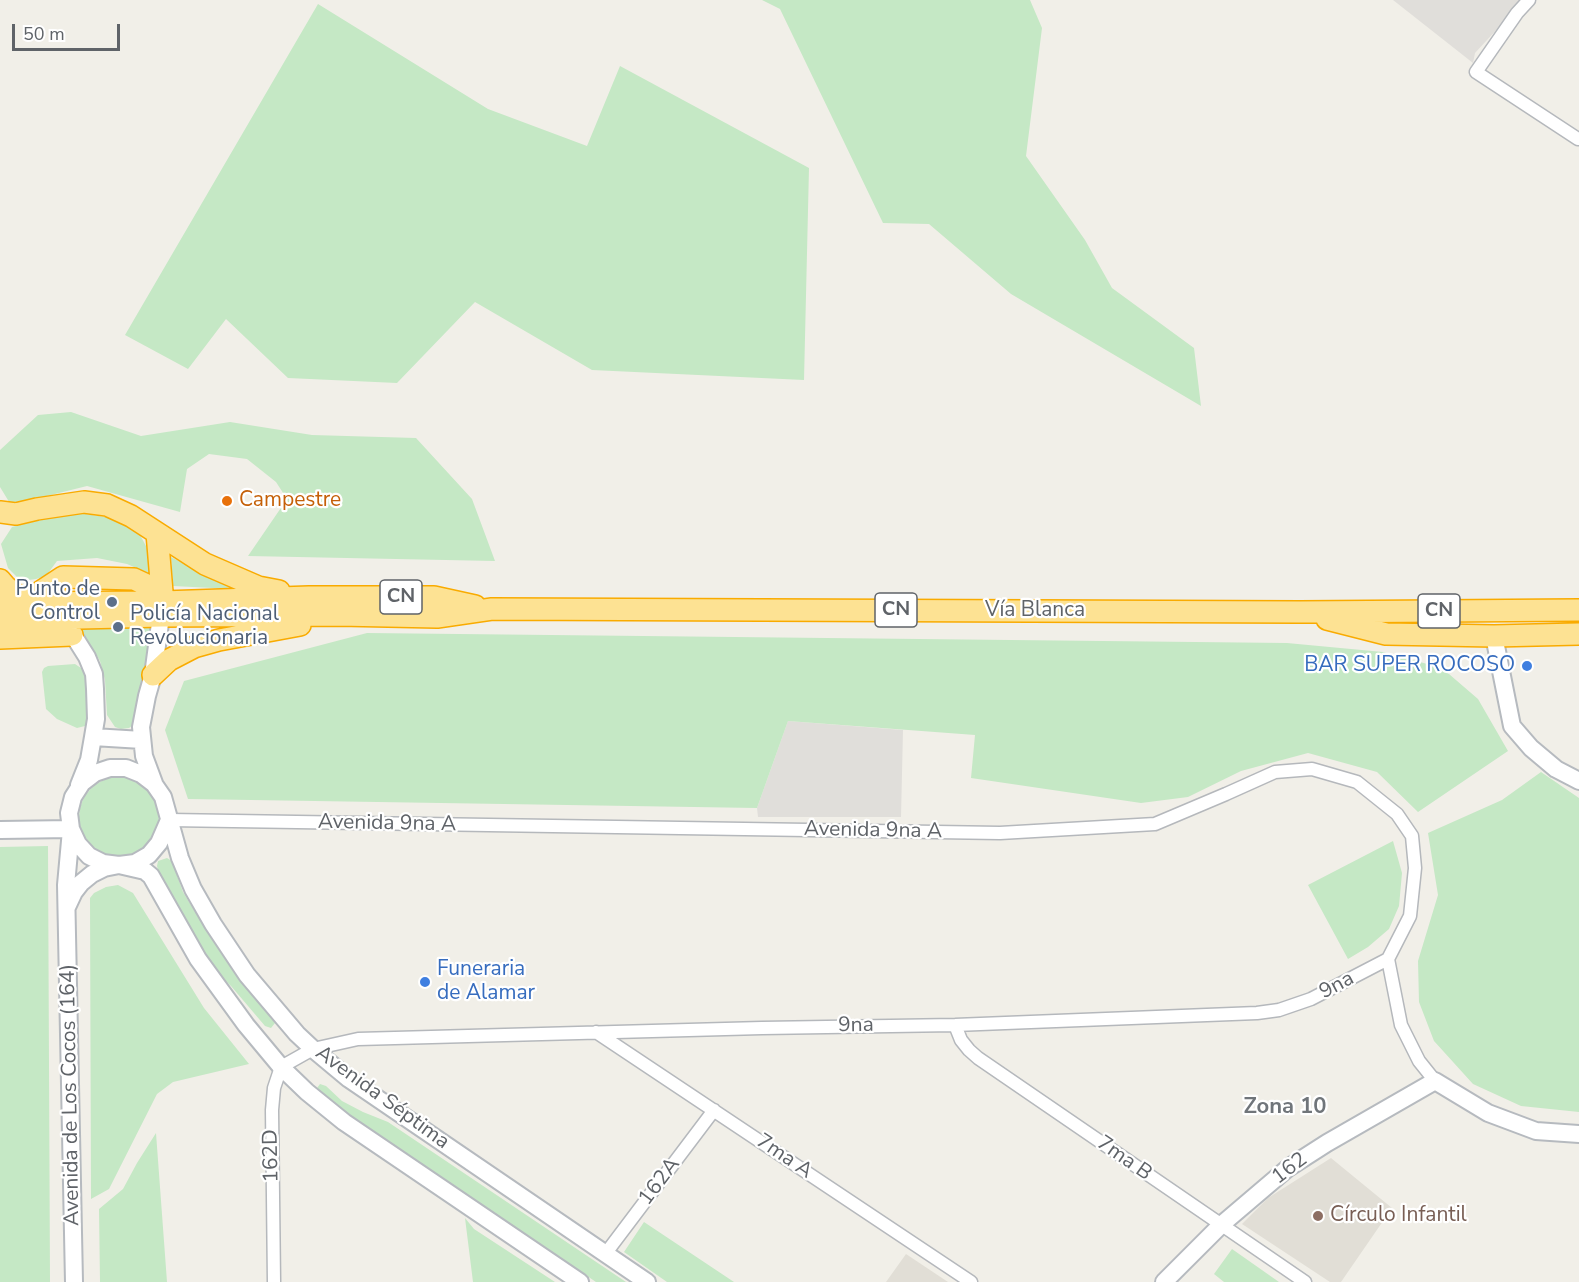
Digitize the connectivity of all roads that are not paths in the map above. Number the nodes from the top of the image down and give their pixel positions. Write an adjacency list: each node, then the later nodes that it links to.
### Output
1 (1529, 0): 2 (street)
2 (1578, 140)
3 (5, 517): 4 (highway)
4 (157, 533): 6 (highway); 9 (highway)
5 (0, 580): 7 (highway)
6 (309, 597): 9 (highway, Vía Blanca / CN); 10 (highway, Vía Blanca / CN)
7 (25, 602): 8 (highway); 9 (highway); 14 (highway)
8 (0, 603)
9 (162, 609): 13 (highway, Vía Blanca / CN); 14 (highway, Vía Blanca / CN); 20 (main road)
10 (492, 609): 12 (highway, Vía Blanca / CN); 13 (highway, Vía Blanca / CN)
11 (1579, 610): 12 (highway, Vía Blanca / CN)
12 (1300, 612): 18 (highway)
13 (354, 615): 20 (highway)
14 (51, 618): 15 (highway, Vía Blanca / CN); 17 (main road)
15 (0, 620)
16 (1579, 634): 18 (highway)
17 (72, 635): 19 (highway); 21 (main road)
18 (1494, 636): 23 (main road)
19 (0, 638)
20 (153, 675): 22 (main road)
21 (93, 737): 22 (main road); 25 (main road)
22 (142, 740): 24 (main road)
23 (1579, 781)
24 (154, 784): 25 (main road); 26 (main road)
25 (73, 797): 27 (main road)
26 (169, 820): 29 (main road); 31 (street, Avenida 9na A); 34 (main road, Avenida Séptima)
27 (71, 829): 28 (main road); 29 (main road); 30 (main road, Avenida de Los Cocos (164))
28 (0, 830)
29 (119, 865): 30 (main road); 35 (main road, Avenida Séptima)
30 (67, 907): 41 (main road, Avenida de Los Cocos (164))
31 (1388, 959): 32 (street, 9na); 36 (street)
32 (955, 1025): 33 (street, 9na); 39 (street, 7ma B)
33 (597, 1032): 34 (street, 9na); 37 (street, 7ma A)
34 (313, 1049): 35 (street); 40 (main road, Avenida Séptima)
35 (280, 1067): 42 (street, 162D); 43 (main road, Avenida Séptima)
36 (1435, 1081): 38 (main road); 39 (main road, 162)
37 (714, 1110): 40 (street, 162A); 45 (street, 7ma A)
38 (1579, 1134)
39 (1221, 1226): 46 (main road, 162); 47 (street, 7ma B)
40 (606, 1253): 44 (main road, Avenida Séptima)
41 (74, 1282)
42 (274, 1282)
43 (580, 1282)
44 (647, 1282)
45 (971, 1282)
46 (1164, 1282)
47 (1305, 1282)

